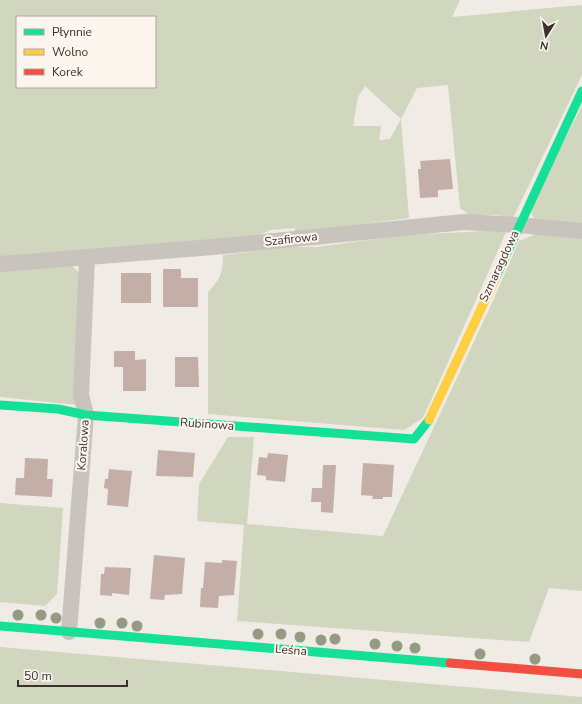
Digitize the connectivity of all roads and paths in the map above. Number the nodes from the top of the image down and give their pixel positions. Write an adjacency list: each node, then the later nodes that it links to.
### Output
1 (582, 91): 2 (street, Szmaragdowa)
2 (518, 225): 3 (street, Szafirowa); 4 (street, Szafirowa); 8 (street, Szmaragdowa)
3 (582, 231)
4 (87, 258): 5 (street, Szafirowa); 7 (street, Koralowa)
5 (0, 264)
6 (0, 405): 7 (street, Rubinowa)
7 (86, 415): 8 (street, Rubinowa); 10 (street, Koralowa)
8 (414, 439)
9 (0, 626): 10 (street, Leśna)
10 (69, 632): 11 (street, Leśna)
11 (582, 674)

